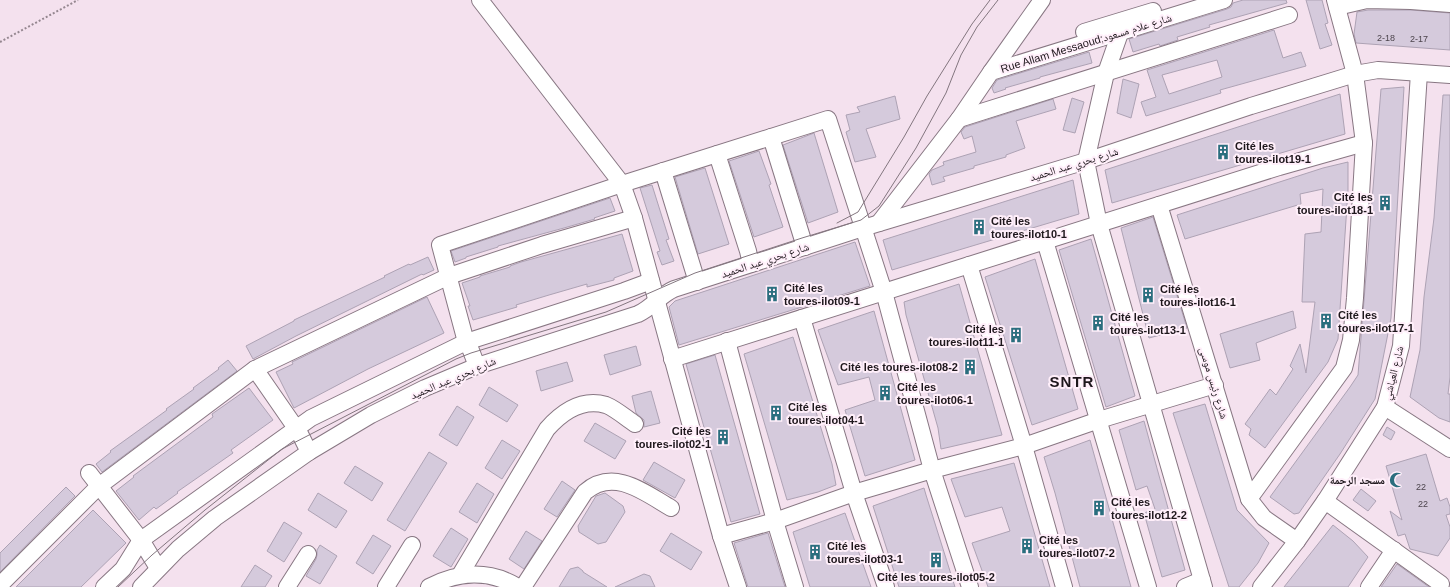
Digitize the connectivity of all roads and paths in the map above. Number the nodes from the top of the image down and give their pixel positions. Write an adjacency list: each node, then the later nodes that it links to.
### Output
1 (78, 0): 10 (path)
2 (480, 0): 23 (street)
3 (1042, 0): 11 (street)
4 (1189, 0): 11 (street)
5 (1224, 0): 9 (street, Rue Allam Messaoud;شارع علام مسعود)
6 (1336, 3): 7 (street); 15 (street)
7 (1450, 4)
8 (1289, 15): 13 (street)
9 (1120, 33): 12 (street, Rue Allam Messaoud;شارع علام مسعود); 13 (street)
10 (0, 42)
11 (1000, 58): 12 (street)
12 (991, 72): 17 (street, Rue Allam Messaoud;شارع علام مسعود)
13 (1106, 73): 17 (street); 21 (street)
14 (1419, 73): 15 (street, شارع بحري عبد الحميد); 16 (street, شارع بحري عبد الحميد); 46 (street, شارع العياشي)
15 (1356, 74): 19 (street); 21 (street, شارع بحري عبد الحميد)
16 (1450, 75)
17 (959, 118): 26 (street, Rue Allam Messaoud;شارع علام مسعود)
18 (771, 137): 20 (street); 28 (street); 30 (street)
19 (1364, 143): 24 (street); 57 (street)
20 (717, 154): 22 (street); 31 (street)
21 (1086, 161): 26 (street, شارع بحري عبد الحميد); 27 (street)
22 (663, 171): 23 (street); 35 (street)
23 (622, 184): 25 (street); 33 (street)
24 (1159, 205): 27 (street); 44 (street, شارع رئيس موسى)
25 (634, 218): 33 (street); 34 (street)
26 (879, 223): 28 (street, شارع بحري عبد الحميد)
27 (1099, 224): 29 (street); 45 (street)
28 (863, 228): 30 (street, شارع بحري عبد الحميد); 36 (street)
29 (1045, 241): 32 (street); 47 (street)
30 (805, 247): 31 (street, شارع بحري عبد الحميد)
31 (751, 264): 35 (street, شارع بحري عبد الحميد)
32 (969, 265): 36 (street); 50 (street)
33 (449, 276): 39 (street); 43 (street)
34 (651, 281): 37 (street); 39 (street)
35 (697, 282): 37 (street, شارع بحري عبد الحميد)
36 (884, 292): 38 (street); 53 (street)
37 (656, 302): 41 (street); 42 (street, شارع بحري عبد الحميد)
38 (802, 318): 40 (street); 56 (street)
39 (466, 342): 42 (street); 49 (street)
40 (727, 342): 41 (street); 60 (street)
41 (672, 359): 61 (street)
42 (477, 366): 52 (street, شارع بحري عبد الحميد)
43 (255, 369): 49 (street); 55 (street)
44 (1215, 385): 45 (street); 57 (street, شارع رئيس موسى)
45 (1151, 404): 47 (street); 71 (street)
46 (1385, 407): 51 (street); 58 (street, شارع العياشي)
47 (1099, 420): 50 (street); 85 (street)
48 (635, 424): 69 (street)
49 (295, 429): 52 (street); 62 (street)
50 (1024, 446): 53 (street); 84 (street)
51 (1450, 449)
52 (309, 452): 67 (street, شارع بحري عبد الحميد)
53 (932, 470): 56 (street); 83 (street)
54 (89, 473): 55 (street)
55 (99, 486): 62 (street); 72 (street)
56 (854, 494): 60 (street); 82 (street)
57 (1249, 499): 63 (street, شارع رئيس موسى)
58 (1325, 501): 63 (street, شارع العياشي); 65 (street)
59 (671, 508): 79 (street)
60 (775, 521): 61 (street); 81 (street)
61 (721, 536): 80 (street)
62 (141, 540): 67 (street); 68 (street)
63 (1297, 541): 87 (street, شارع العياشي)
64 (412, 545): 76 (street)
65 (1394, 550): 70 (street); 88 (street)
66 (308, 554): 75 (street)
67 (158, 568): 74 (street, شارع بحري عبد الحميد)
68 (123, 569): 73 (street); 74 (street)
69 (460, 575): 77 (street); 78 (street)
70 (1444, 581)
71 (1203, 584): 86 (street)
72 (0, 585)
73 (104, 587)
74 (139, 587)
75 (287, 587)
76 (386, 587)
77 (429, 587)
78 (518, 587)
79 (523, 587)
80 (738, 587)
81 (795, 587)
82 (886, 587)
83 (970, 587)
84 (1064, 587)
85 (1148, 587)
86 (1185, 587)
87 (1261, 587)
88 (1369, 587)

